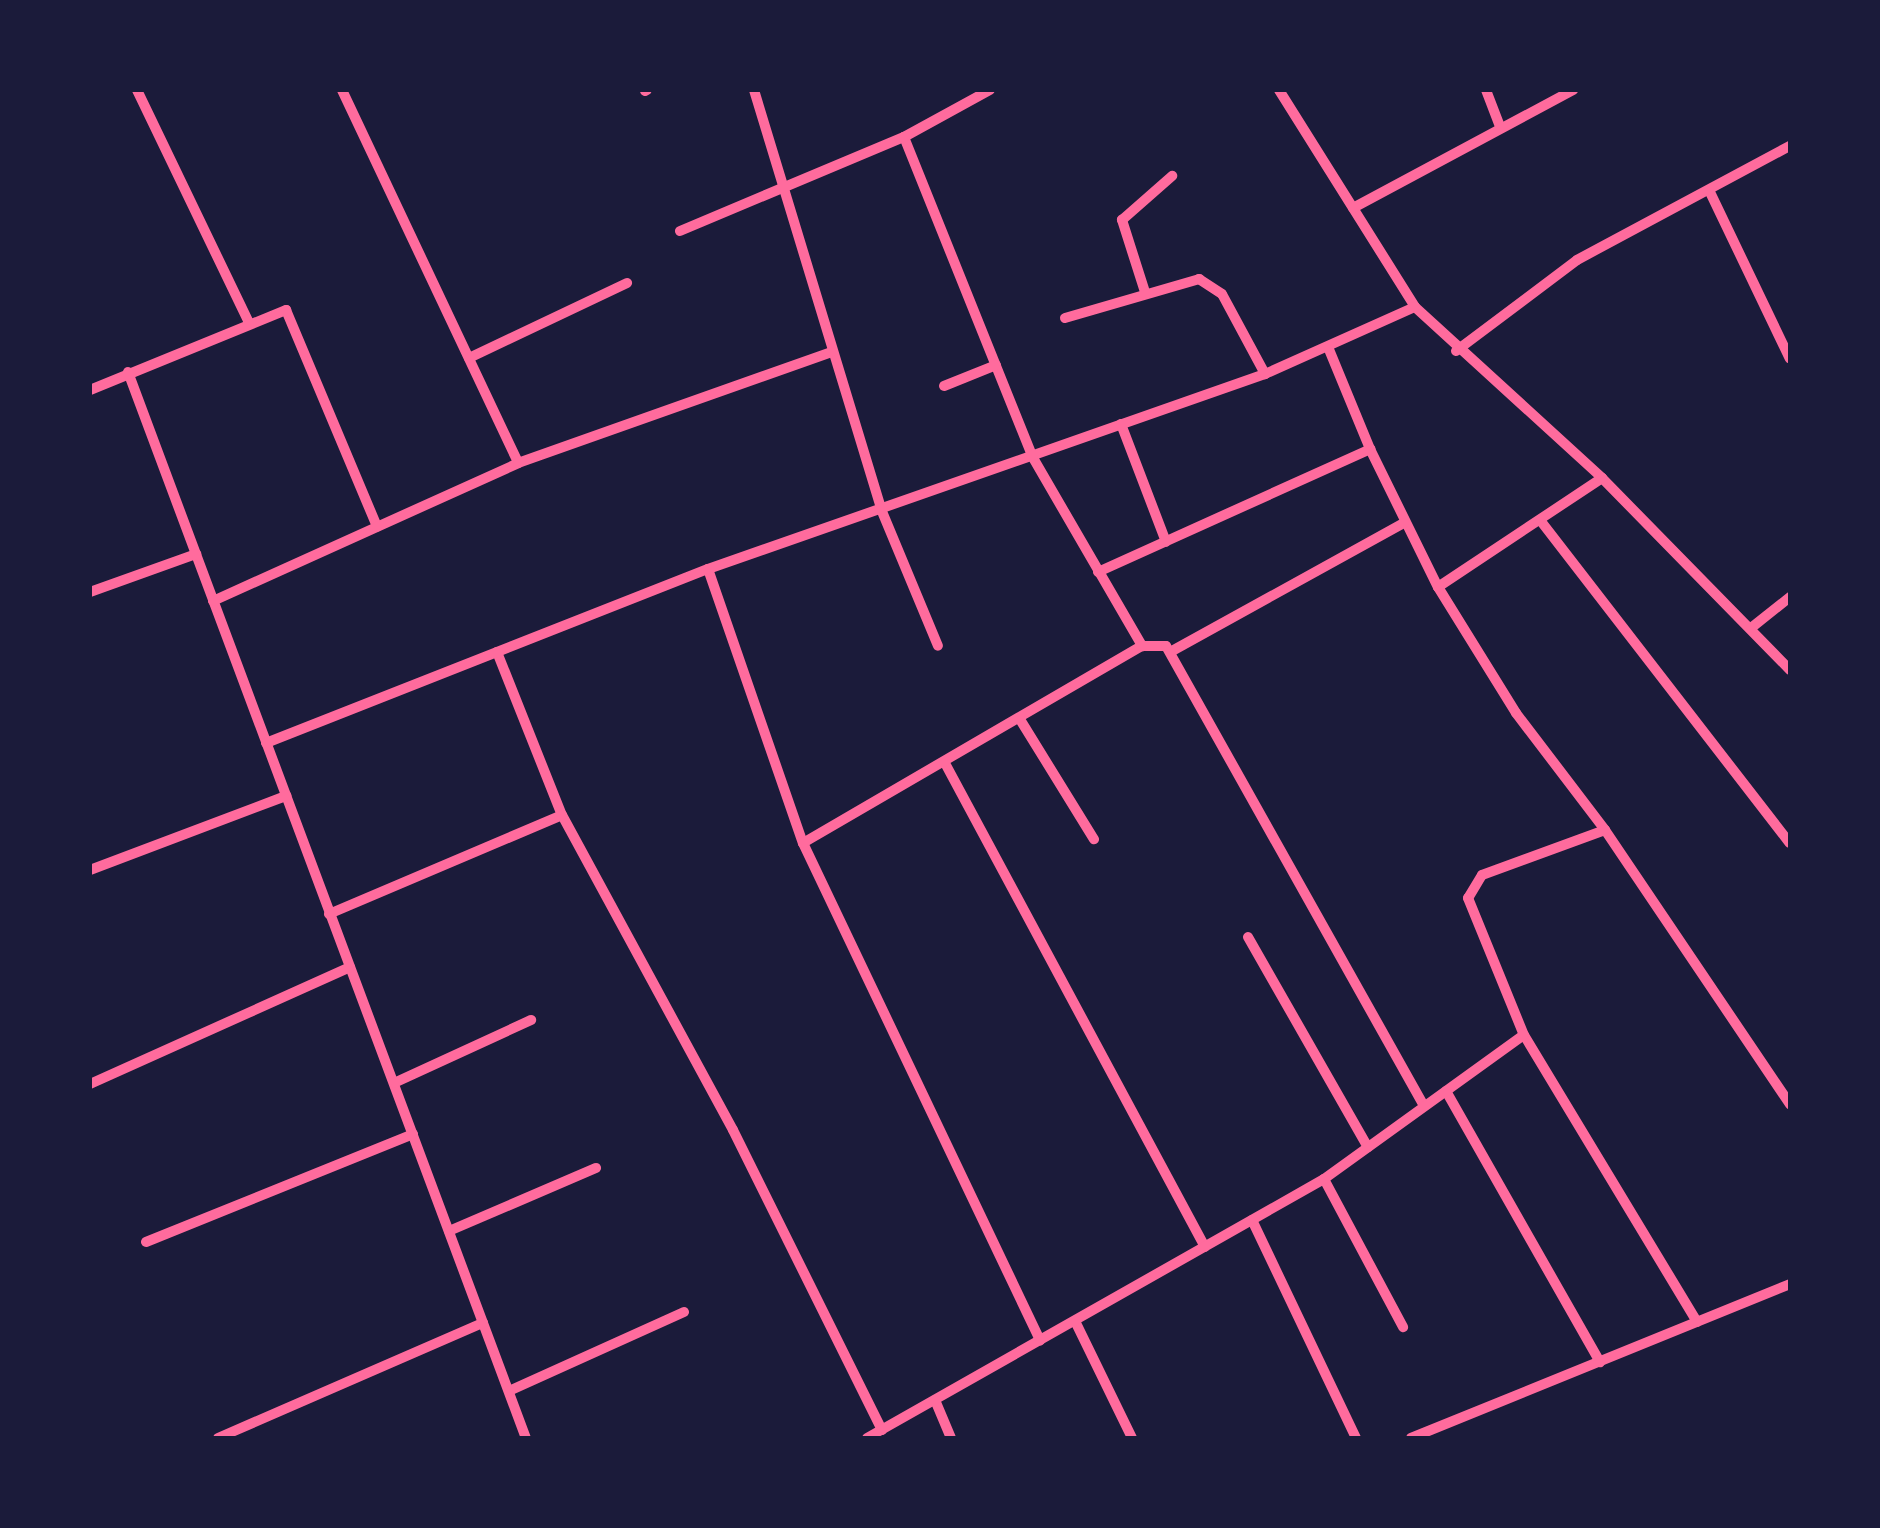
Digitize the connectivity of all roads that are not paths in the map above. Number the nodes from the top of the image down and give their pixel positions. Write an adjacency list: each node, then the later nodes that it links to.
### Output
1 (136, 90): 20 (street)
2 (342, 90): 25 (street)
3 (754, 90): 12 (street)
4 (990, 90): 9 (street)
5 (1279, 90): 14 (street)
6 (1486, 90): 8 (street)
7 (1573, 90): 8 (street)
8 (1500, 127): 14 (street)
9 (904, 137): 12 (street); 26 (street)
10 (1790, 146): 13 (street)
11 (1172, 176): 17 (street)
12 (783, 190): 15 (street); 23 (street)
13 (1709, 190): 22 (street); 24 (street)
14 (1353, 208): 18 (street)
15 (680, 231)
16 (627, 283): 25 (street)
17 (1145, 292): 19 (street); 28 (street)
18 (1415, 307): 21 (street); 22 (street)
19 (1064, 318)
20 (248, 321): 27 (street); 39 (street)
21 (1328, 347): 28 (street); 32 (street)
22 (1456, 350): 35 (street)
23 (831, 352): 34 (street); 36 (street)
24 (1788, 352)
25 (469, 358): 34 (street)
26 (996, 365): 29 (street); 33 (street)
27 (128, 372): 30 (street); 41 (street)
28 (1265, 374): 31 (street)
29 (944, 386)
30 (90, 390)
31 (1121, 424): 33 (street); 40 (street)
32 (1370, 449): 38 (street); 40 (street)
33 (1032, 456): 36 (street); 43 (street)
34 (518, 463): 39 (street)
35 (1602, 478): 37 (street); 48 (street)
36 (882, 509): 42 (street); 49 (street)
37 (1540, 520): 44 (street); 62 (street)
38 (1404, 523): 44 (street); 51 (street)
39 (378, 527): 47 (street)
40 (1166, 542): 43 (street)
41 (196, 554): 45 (street); 47 (street)
42 (708, 569): 52 (street); 61 (street)
43 (1098, 572): 50 (street)
44 (1438, 587): 59 (street)
45 (90, 592)
46 (1790, 597): 48 (street)
47 (214, 602): 55 (street)
48 (1750, 628): 53 (street)
49 (938, 646)
50 (1142, 646): 51 (street); 54 (street)
51 (1172, 651): 74 (street)
52 (497, 652): 55 (street); 58 (street)
53 (1790, 670)
54 (1020, 722): 56 (street); 60 (street)
55 (266, 742): 57 (street)
56 (946, 766): 61 (street); 82 (street)
57 (286, 796): 64 (street); 65 (street)
58 (562, 815): 65 (street); 93 (street)
59 (1605, 830): 69 (street); 73 (street)
60 (1094, 838)
61 (803, 843): 89 (street)
62 (1790, 843)
63 (90, 854): 64 (street)
64 (92, 869)
65 (329, 914): 67 (street)
66 (1248, 937): 76 (street)
67 (350, 967): 70 (street); 71 (street)
68 (531, 1020): 70 (street)
69 (1524, 1035): 72 (street); 87 (street)
70 (394, 1083): 75 (street)
71 (90, 1084)
72 (1446, 1091): 74 (street); 90 (street)
73 (1790, 1104)
74 (1424, 1106): 76 (street)
75 (412, 1134): 80 (street); 81 (street)
76 (1368, 1147): 78 (street)
77 (596, 1168): 80 (street)
78 (1324, 1179): 79 (street); 88 (street)
79 (1252, 1220): 82 (street); 99 (street)
80 (449, 1231): 86 (street)
81 (146, 1242)
82 (1205, 1246): 85 (street)
83 (1790, 1284): 87 (street)
84 (684, 1312): 91 (street)
85 (1075, 1320): 89 (street); 98 (street)
86 (484, 1322): 91 (street); 94 (street)
87 (1697, 1322): 90 (street)
88 (1403, 1326)
89 (1040, 1340): 92 (street)
90 (1600, 1362): 100 (street)
91 (509, 1392): 95 (street)
92 (935, 1400): 93 (street); 97 (street)
93 (882, 1430): 96 (street)
94 (218, 1438)
95 (526, 1438)
96 (868, 1438)
97 (952, 1438)
98 (1132, 1438)
99 (1356, 1438)
100 (1411, 1438)

